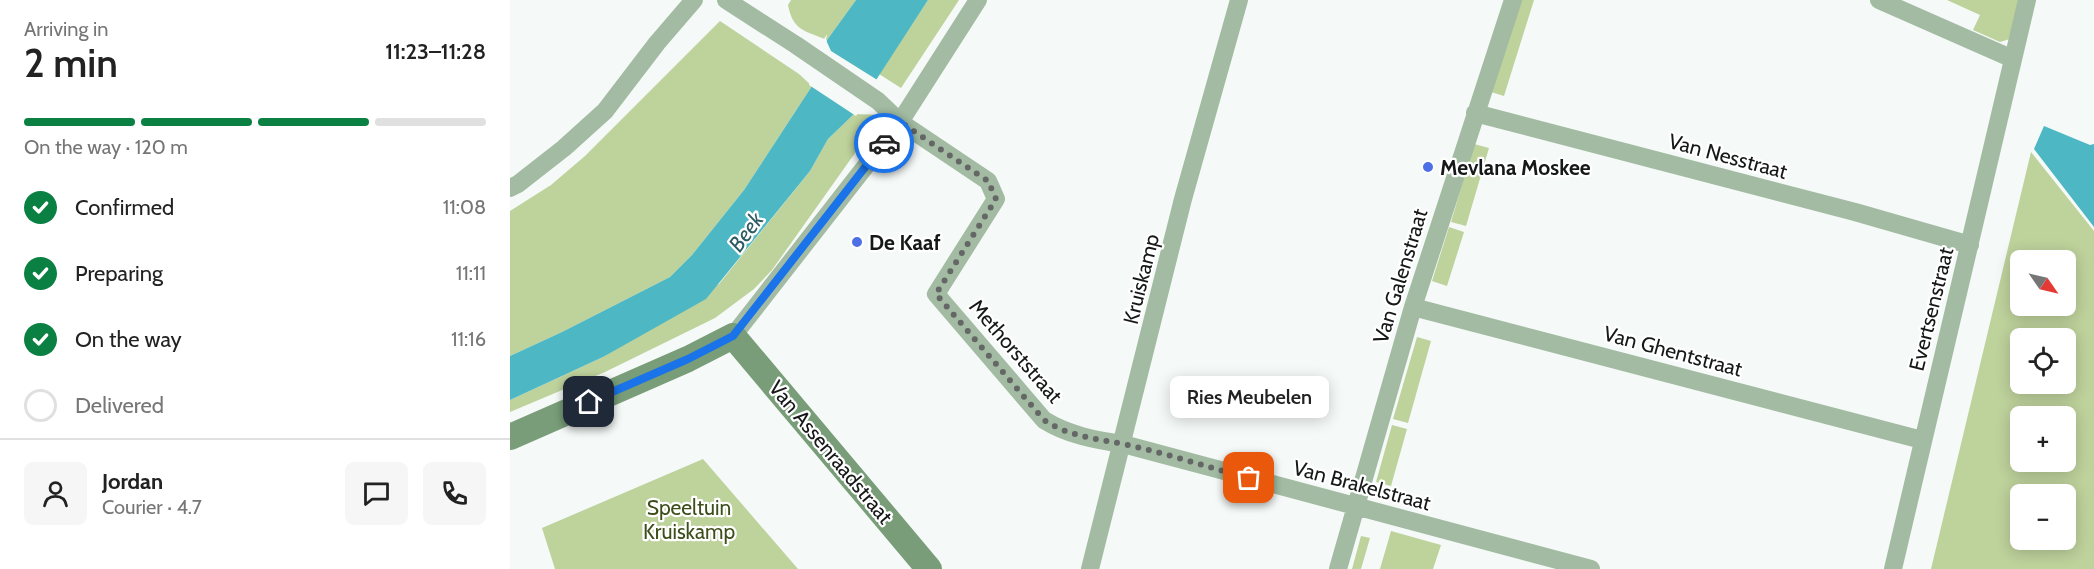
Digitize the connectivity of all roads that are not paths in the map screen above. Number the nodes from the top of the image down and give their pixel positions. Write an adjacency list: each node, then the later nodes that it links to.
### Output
1 (694, 0): 11 (street)
2 (726, 0): 10 (street)
3 (978, 0): 10 (street)
4 (1239, 0): 17 (street, Kruiskamp)
5 (1514, 0): 9 (street, Van Galenstraat)
6 (1879, 0): 8 (street)
7 (2027, 0): 8 (street, Evertsenstraat)
8 (2013, 59): 12 (street, Evertsenstraat)
9 (1475, 112): 12 (street, Van Nesstraat); 13 (street, Van Galenstraat)
10 (900, 122): 14 (street); 17 (street, Methorststraat)
11 (510, 188)
12 (1970, 245): 16 (street, Evertsenstraat)
13 (1413, 307): 16 (street, Van Ghentstraat); 18 (street, Van Galenstraat)
14 (733, 336): 15 (street); 19 (street, Van Assenraadstraat)
15 (510, 437)
16 (1923, 440): 23 (street, Evertsenstraat)
17 (1123, 444): 18 (street, Van Brakelstraat); 20 (street, Kruiskamp)
18 (1355, 506): 21 (street, Van Galenstraat); 22 (street, Van Brakelstraat)
19 (929, 569)
20 (1090, 569)
21 (1338, 569)
22 (1590, 569)
23 (1893, 569)

